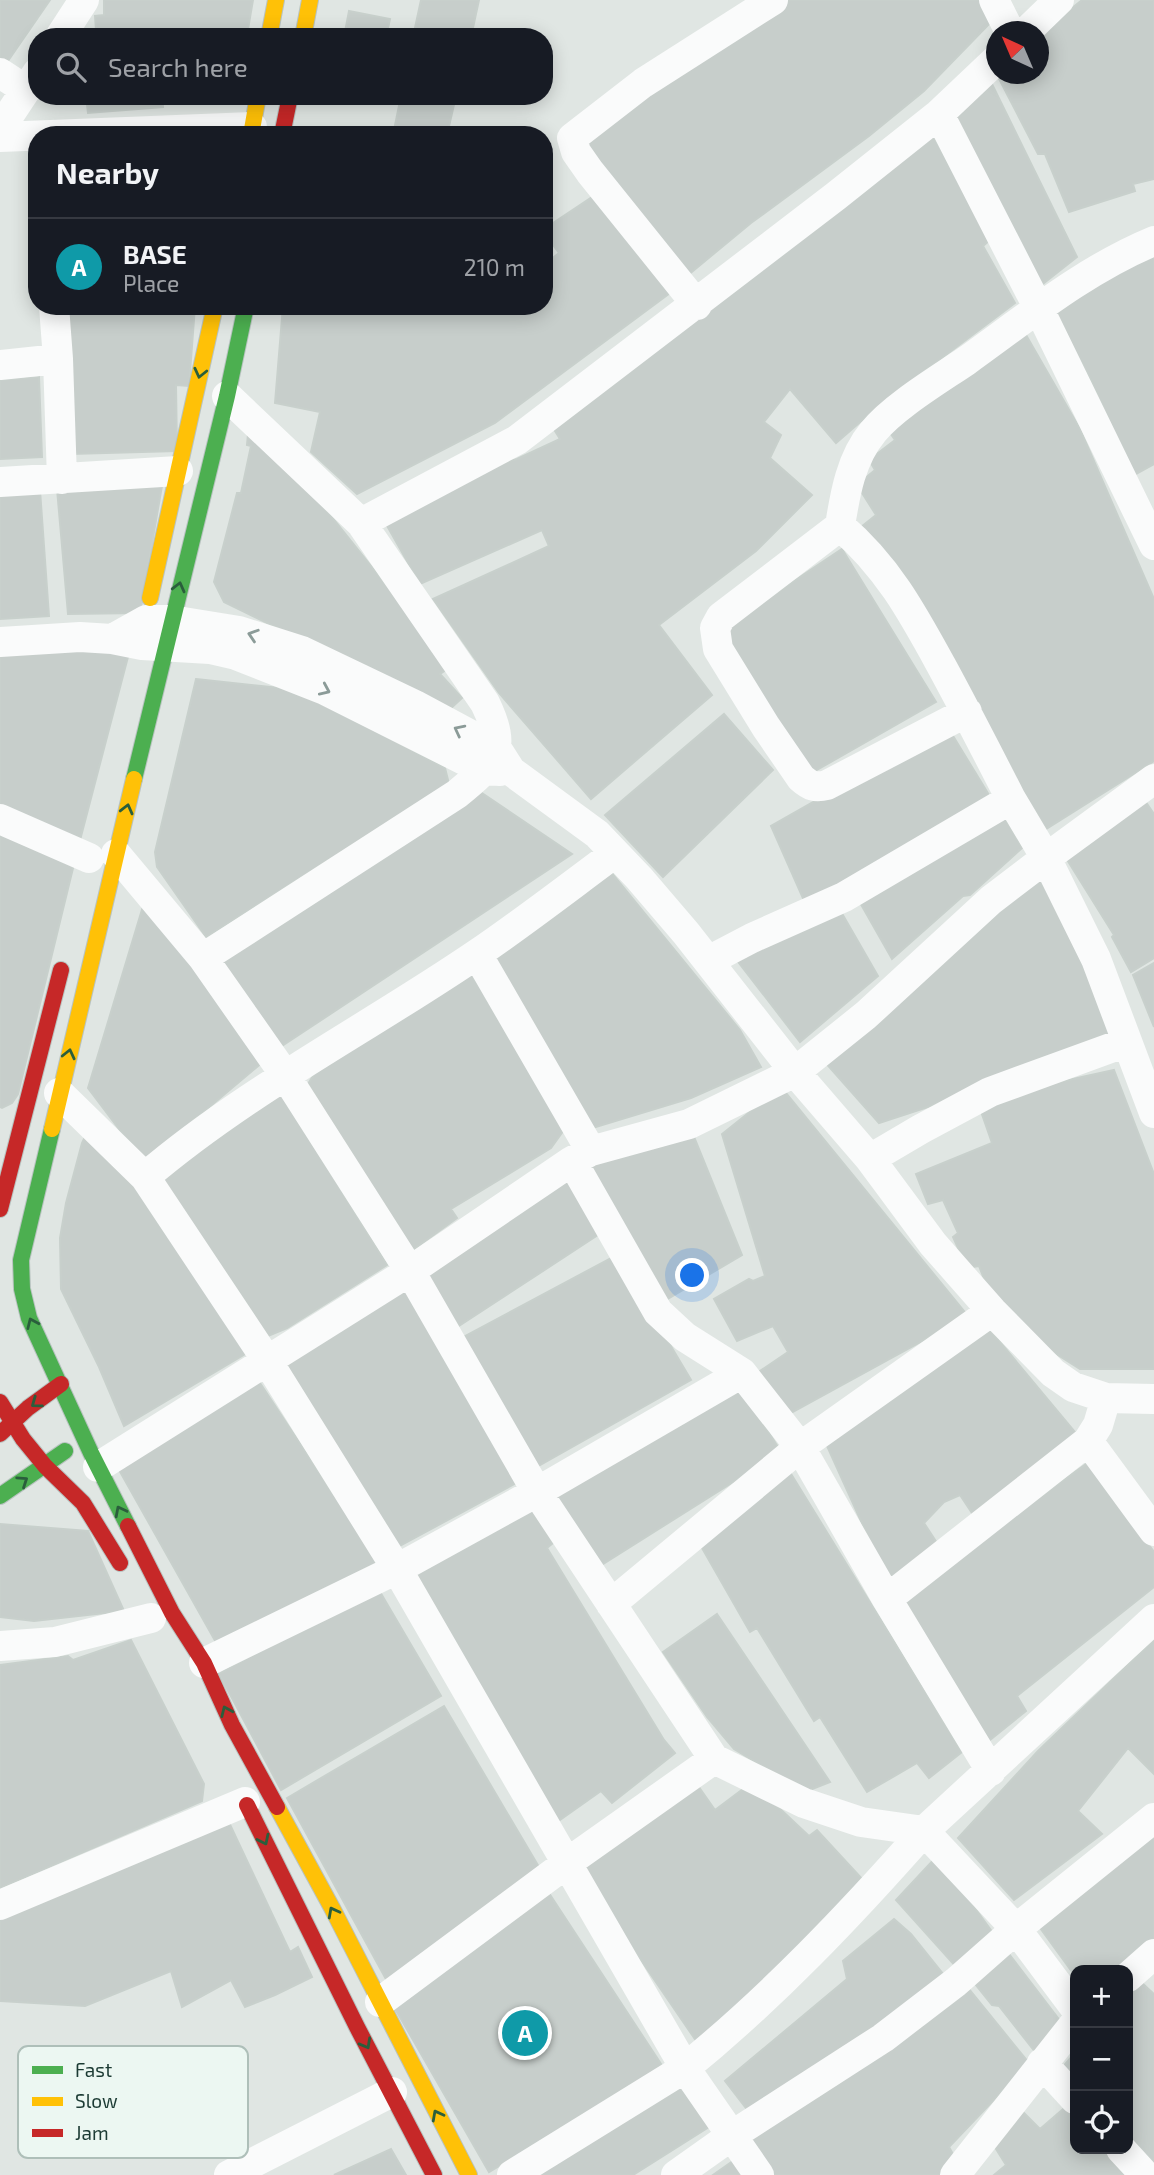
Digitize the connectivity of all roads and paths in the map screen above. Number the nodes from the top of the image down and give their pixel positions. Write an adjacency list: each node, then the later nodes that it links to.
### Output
1 (84, 0): 9 (street)
2 (276, 0): 10 (street)
3 (310, 0): 11 (street)
4 (773, 0): 25 (street)
5 (994, 0): 7 (street)
6 (1059, 0): 8 (street)
7 (1004, 21)
8 (1037, 21)
9 (66, 28)
10 (271, 28)
11 (305, 28)
12 (986, 69): 18 (street)
13 (0, 73): 14 (street)
14 (28, 81)
15 (28, 87): 21 (street)
16 (256, 105): 19 (street)
17 (288, 105): 20 (street)
18 (939, 114): 25 (street); 26 (street)
19 (252, 126)
20 (284, 126)
21 (0, 129)
22 (28, 135): 23 (street)
23 (0, 136)
24 (1154, 241): 26 (street)
25 (697, 305): 36 (street)
26 (1040, 309): 37 (street); 38 (street)
27 (55, 315): 30 (street)
28 (213, 315): 33 (street, one-way to 33)
29 (244, 315): 32 (street)
30 (58, 359): 31 (street); 34 (street)
31 (0, 365)
32 (227, 396): 36 (street); 39 (street, one-way to 32)
33 (178, 471): 34 (street); 39 (street)
34 (62, 479): 35 (street)
35 (0, 482)
36 (361, 523): 42 (street)
37 (840, 526): 41 (street); 41 (street)
38 (1154, 545)
39 (153, 638): 40 (street); 42 (street); 47 (street, one-way to 39)
40 (0, 642)
41 (967, 712): 44 (street)
42 (498, 763): 46 (street); 51 (street)
43 (1154, 779): 48 (street)
44 (1012, 799): 48 (street); 52 (street)
45 (0, 820): 47 (street)
46 (615, 853): 50 (street); 52 (street)
47 (96, 857): 51 (street); 56 (street, one-way to 47)
48 (1046, 858): 53 (street); 54 (street)
49 (66, 950): 58 (street)
50 (477, 954): 55 (street); 59 (street)
51 (203, 958): 55 (street)
52 (708, 961): 54 (street)
53 (1127, 1042): 57 (street); 60 (street)
54 (795, 1072): 59 (street); 60 (street)
55 (285, 1075): 61 (street); 63 (street)
56 (59, 1093): 61 (street); 67 (street, one-way to 56)
57 (1154, 1113)
58 (12, 1118): 62 (street)
59 (581, 1156): 63 (street); 66 (street)
60 (870, 1159): 64 (street)
61 (145, 1177): 65 (street)
62 (0, 1209)
63 (410, 1271): 65 (street); 77 (street)
64 (992, 1311): 68 (street); 74 (street)
65 (268, 1362): 76 (street); 80 (street)
66 (742, 1373): 74 (street); 77 (street)
67 (61, 1384): 71 (street, one-way to 71); 72 (street)
68 (1106, 1398): 69 (street); 73 (street)
69 (1154, 1399)
70 (0, 1402): 71 (street)
71 (6, 1428): 75 (street)
72 (84, 1437): 75 (street); 76 (street)
73 (1088, 1441): 79 (street); 82 (street)
74 (800, 1447): 82 (street); 83 (street)
75 (46, 1466): 78 (street, one-way to 75); 81 (street)
76 (98, 1467): 87 (street, one-way to 76)
77 (537, 1492): 80 (street); 83 (street)
78 (0, 1496)
79 (1154, 1531)
80 (397, 1569): 87 (street); 93 (street)
81 (131, 1583)
82 (887, 1600): 89 (street)
83 (611, 1604): 88 (street)
84 (151, 1618): 86 (street)
85 (1154, 1619): 89 (street)
86 (0, 1646)
87 (204, 1663): 97 (street, one-way to 87)
88 (713, 1759): 92 (street); 93 (street)
89 (992, 1771): 92 (street)
90 (243, 1796): 94 (street); 101 (street, one-way to 101)
91 (1154, 1818): 95 (street)
92 (925, 1831): 95 (street); 100 (street)
93 (567, 1863): 97 (street); 100 (street)
94 (0, 1905)
95 (1016, 1929): 96 (street); 103 (street)
96 (1070, 2001)
97 (380, 2002): 107 (street, one-way to 97)
98 (1071, 2028): 99 (street)
99 (1042, 2063): 102 (street); 111 (street)
100 (685, 2068): 103 (street); 108 (street)
101 (392, 2092): 105 (street); 106 (street)
102 (1070, 2094)
103 (732, 2136): 109 (street); 110 (street)
104 (1126, 2154): 112 (street)
105 (229, 2175)
106 (434, 2175)
107 (469, 2175)
108 (512, 2175)
109 (676, 2175)
110 (759, 2175)
111 (955, 2175)
112 (1145, 2175)

